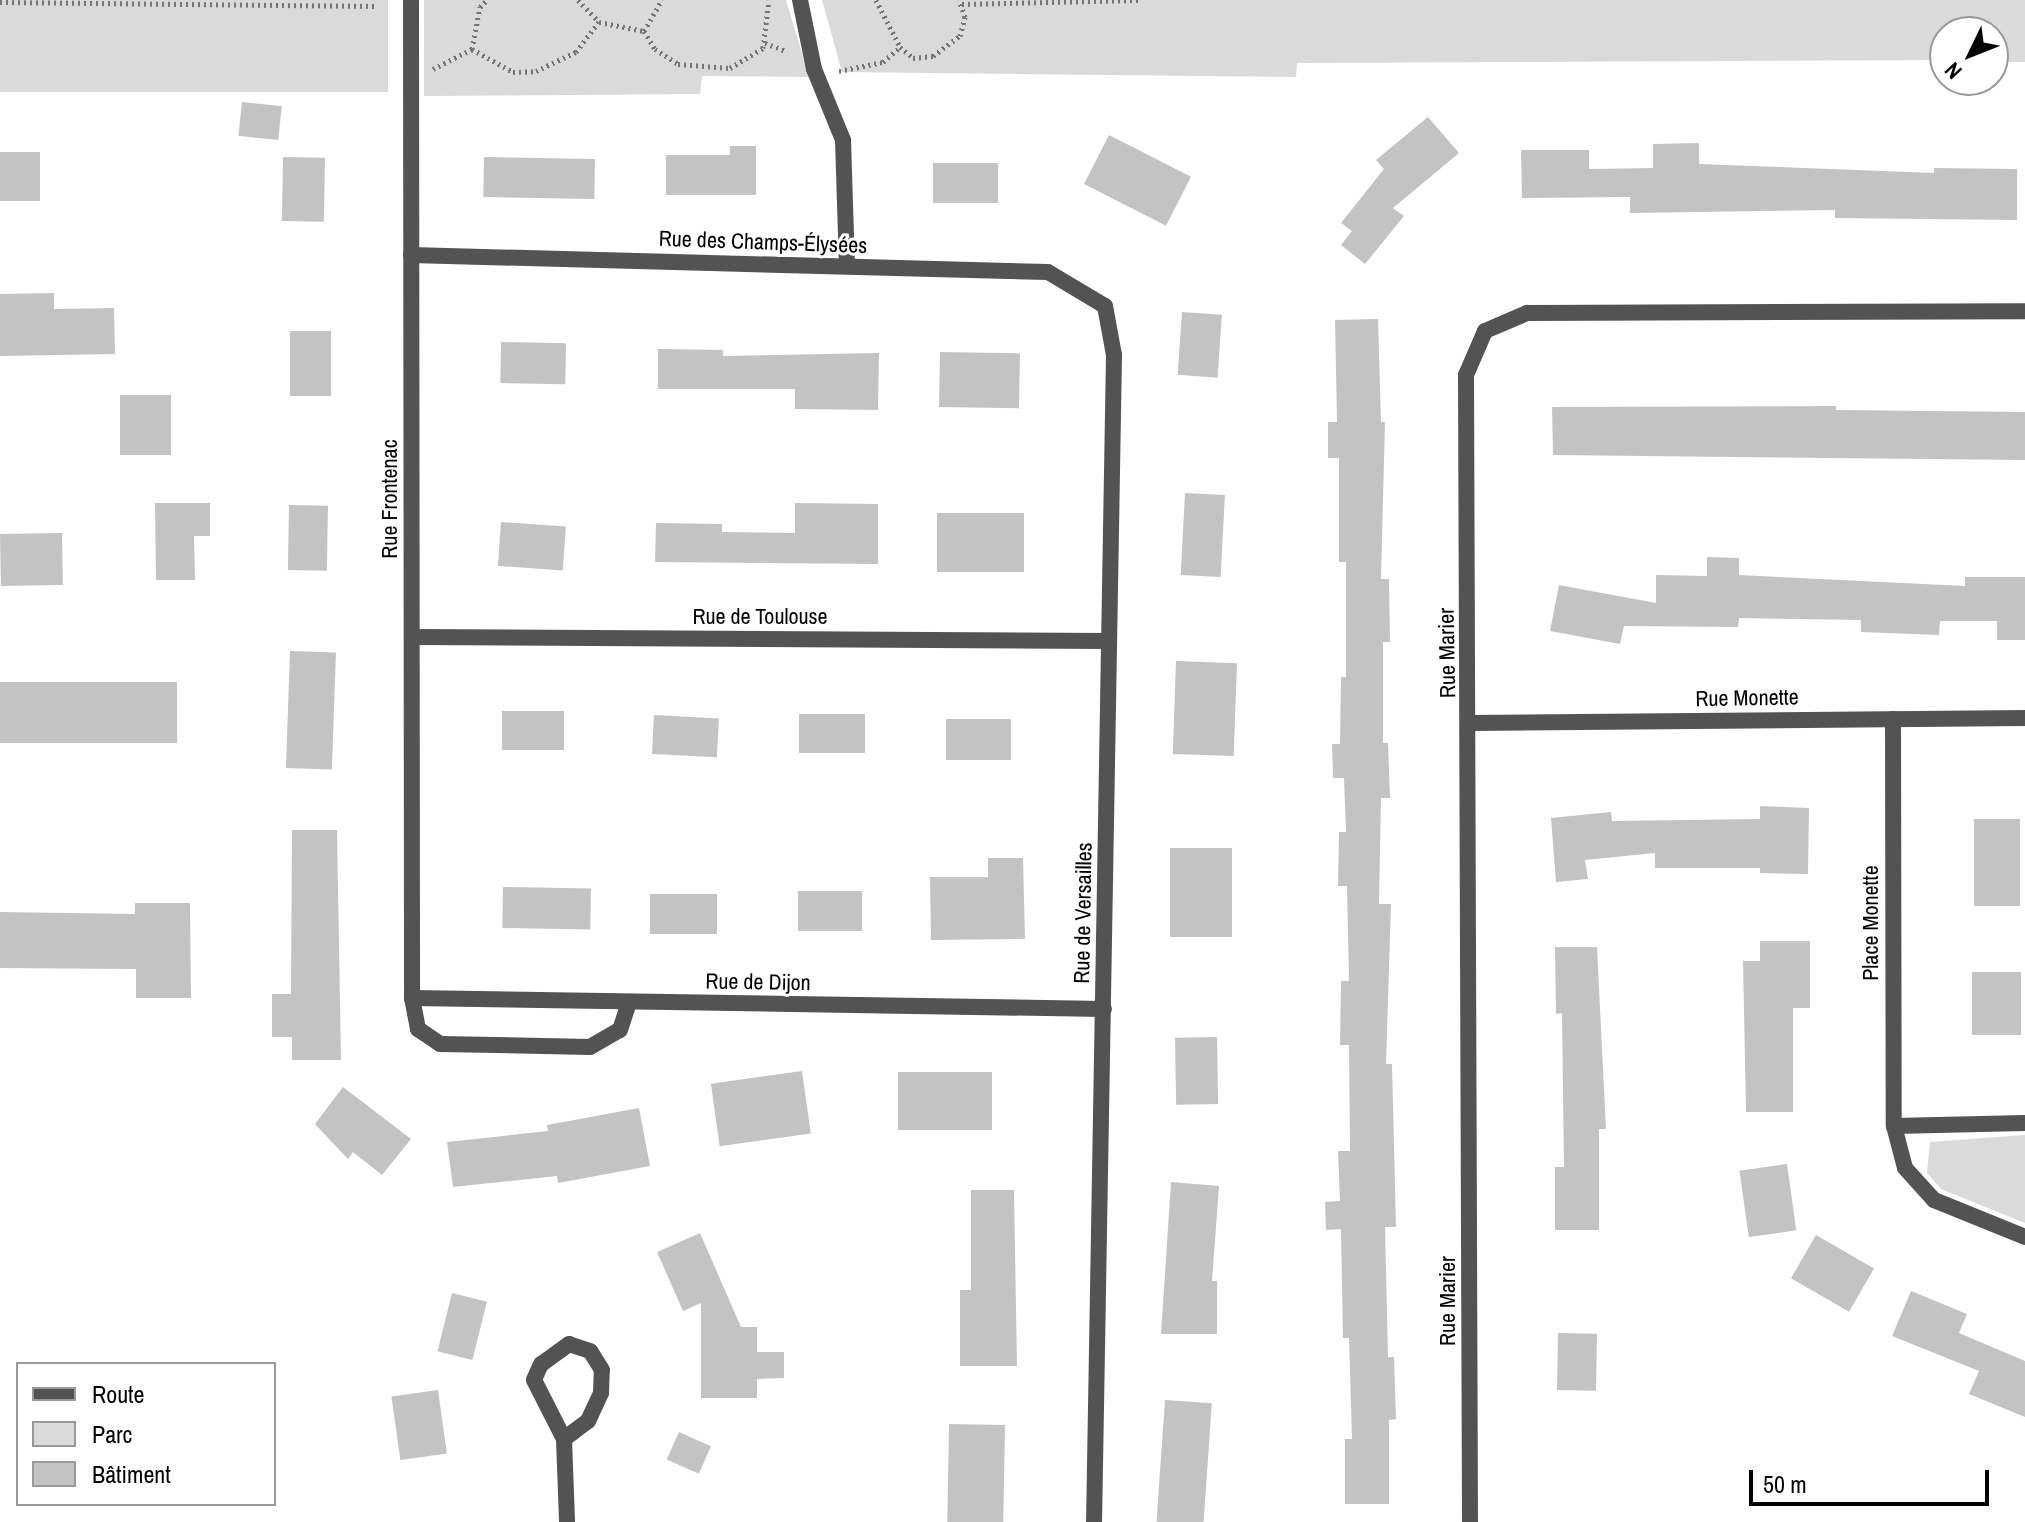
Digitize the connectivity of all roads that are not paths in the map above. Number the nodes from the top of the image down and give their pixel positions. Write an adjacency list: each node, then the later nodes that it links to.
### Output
1 (411, 0): 3 (street, Rue Frontenac)
2 (800, 0): 4 (street)
3 (411, 255): 4 (street, Rue des Champs-Élysées); 7 (street, Rue Frontenac)
4 (847, 266): 5 (street, Rue des Champs-Élysées)
5 (1105, 306): 8 (street, Rue de Versailles)
6 (2025, 311): 11 (street, Rue Marier)
7 (412, 637): 8 (street, Rue de Toulouse); 12 (street, Rue Frontenac)
8 (1109, 641): 14 (street, Rue de Versailles)
9 (2025, 718): 10 (street, Rue Monette)
10 (1893, 719): 11 (street, Rue Monette); 16 (street, Place Monette)
11 (1470, 723): 21 (street, Rue Marier)
12 (412, 998): 13 (street, Rue de Dijon); 13 (street, Rue Frontenac)
13 (629, 1002): 14 (street, Rue de Dijon)
14 (1104, 1009): 20 (street, Rue de Versailles)
15 (2025, 1123): 16 (street)
16 (1894, 1126): 17 (street, Place Monette)
17 (2025, 1237)
18 (564, 1439): 18 (street); 19 (street)
19 (567, 1522)
20 (1094, 1522)
21 (1470, 1522)

